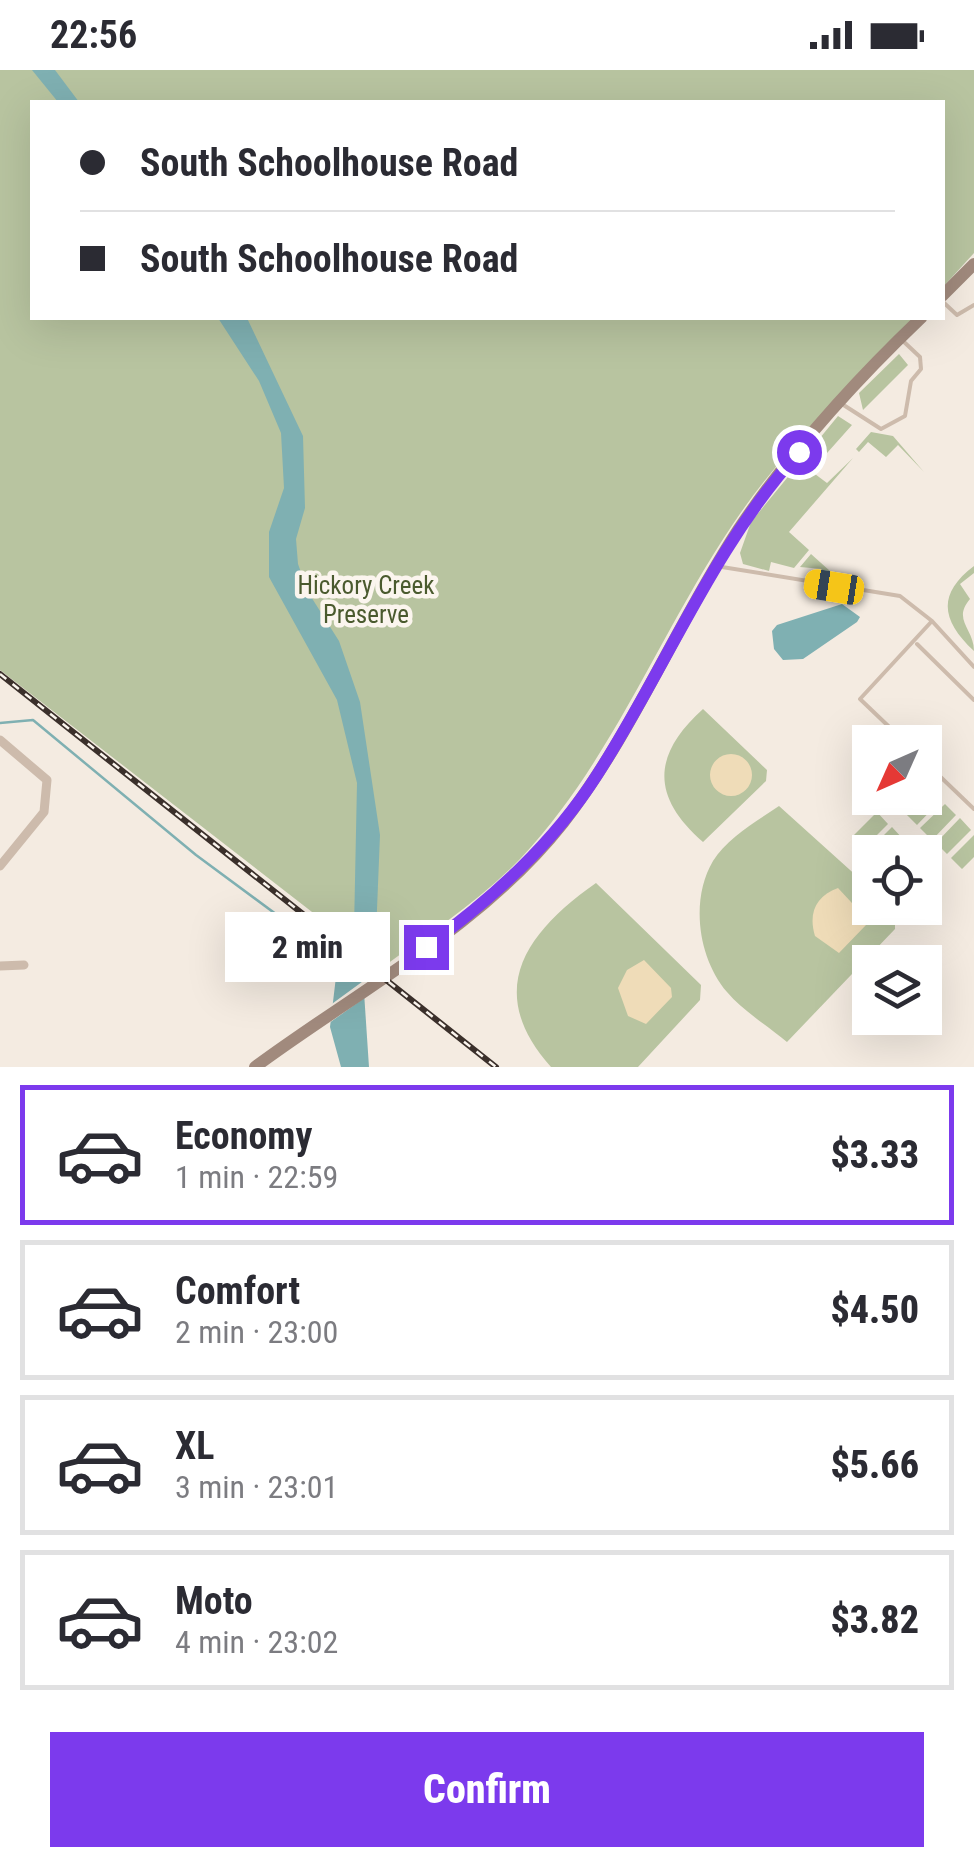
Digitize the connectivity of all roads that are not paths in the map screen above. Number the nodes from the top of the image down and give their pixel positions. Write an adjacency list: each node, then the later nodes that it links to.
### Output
1 (974, 264): 2 (street)
2 (945, 296)
3 (945, 302): 4 (lane)
4 (974, 305)
5 (919, 320): 6 (street)
6 (900, 338): 7 (street); 7 (lane)
7 (841, 404): 8 (street)
8 (718, 566): 9 (lane); 20 (street)
9 (932, 621): 10 (lane); 11 (lane)
10 (915, 642): 12 (lane); 13 (lane)
11 (974, 667)
12 (974, 700)
13 (887, 725)
14 (0, 740): 17 (street)
15 (942, 778): 16 (lane)
16 (974, 809)
17 (0, 866)
18 (24, 964): 19 (street)
19 (0, 966)
20 (255, 1067)

